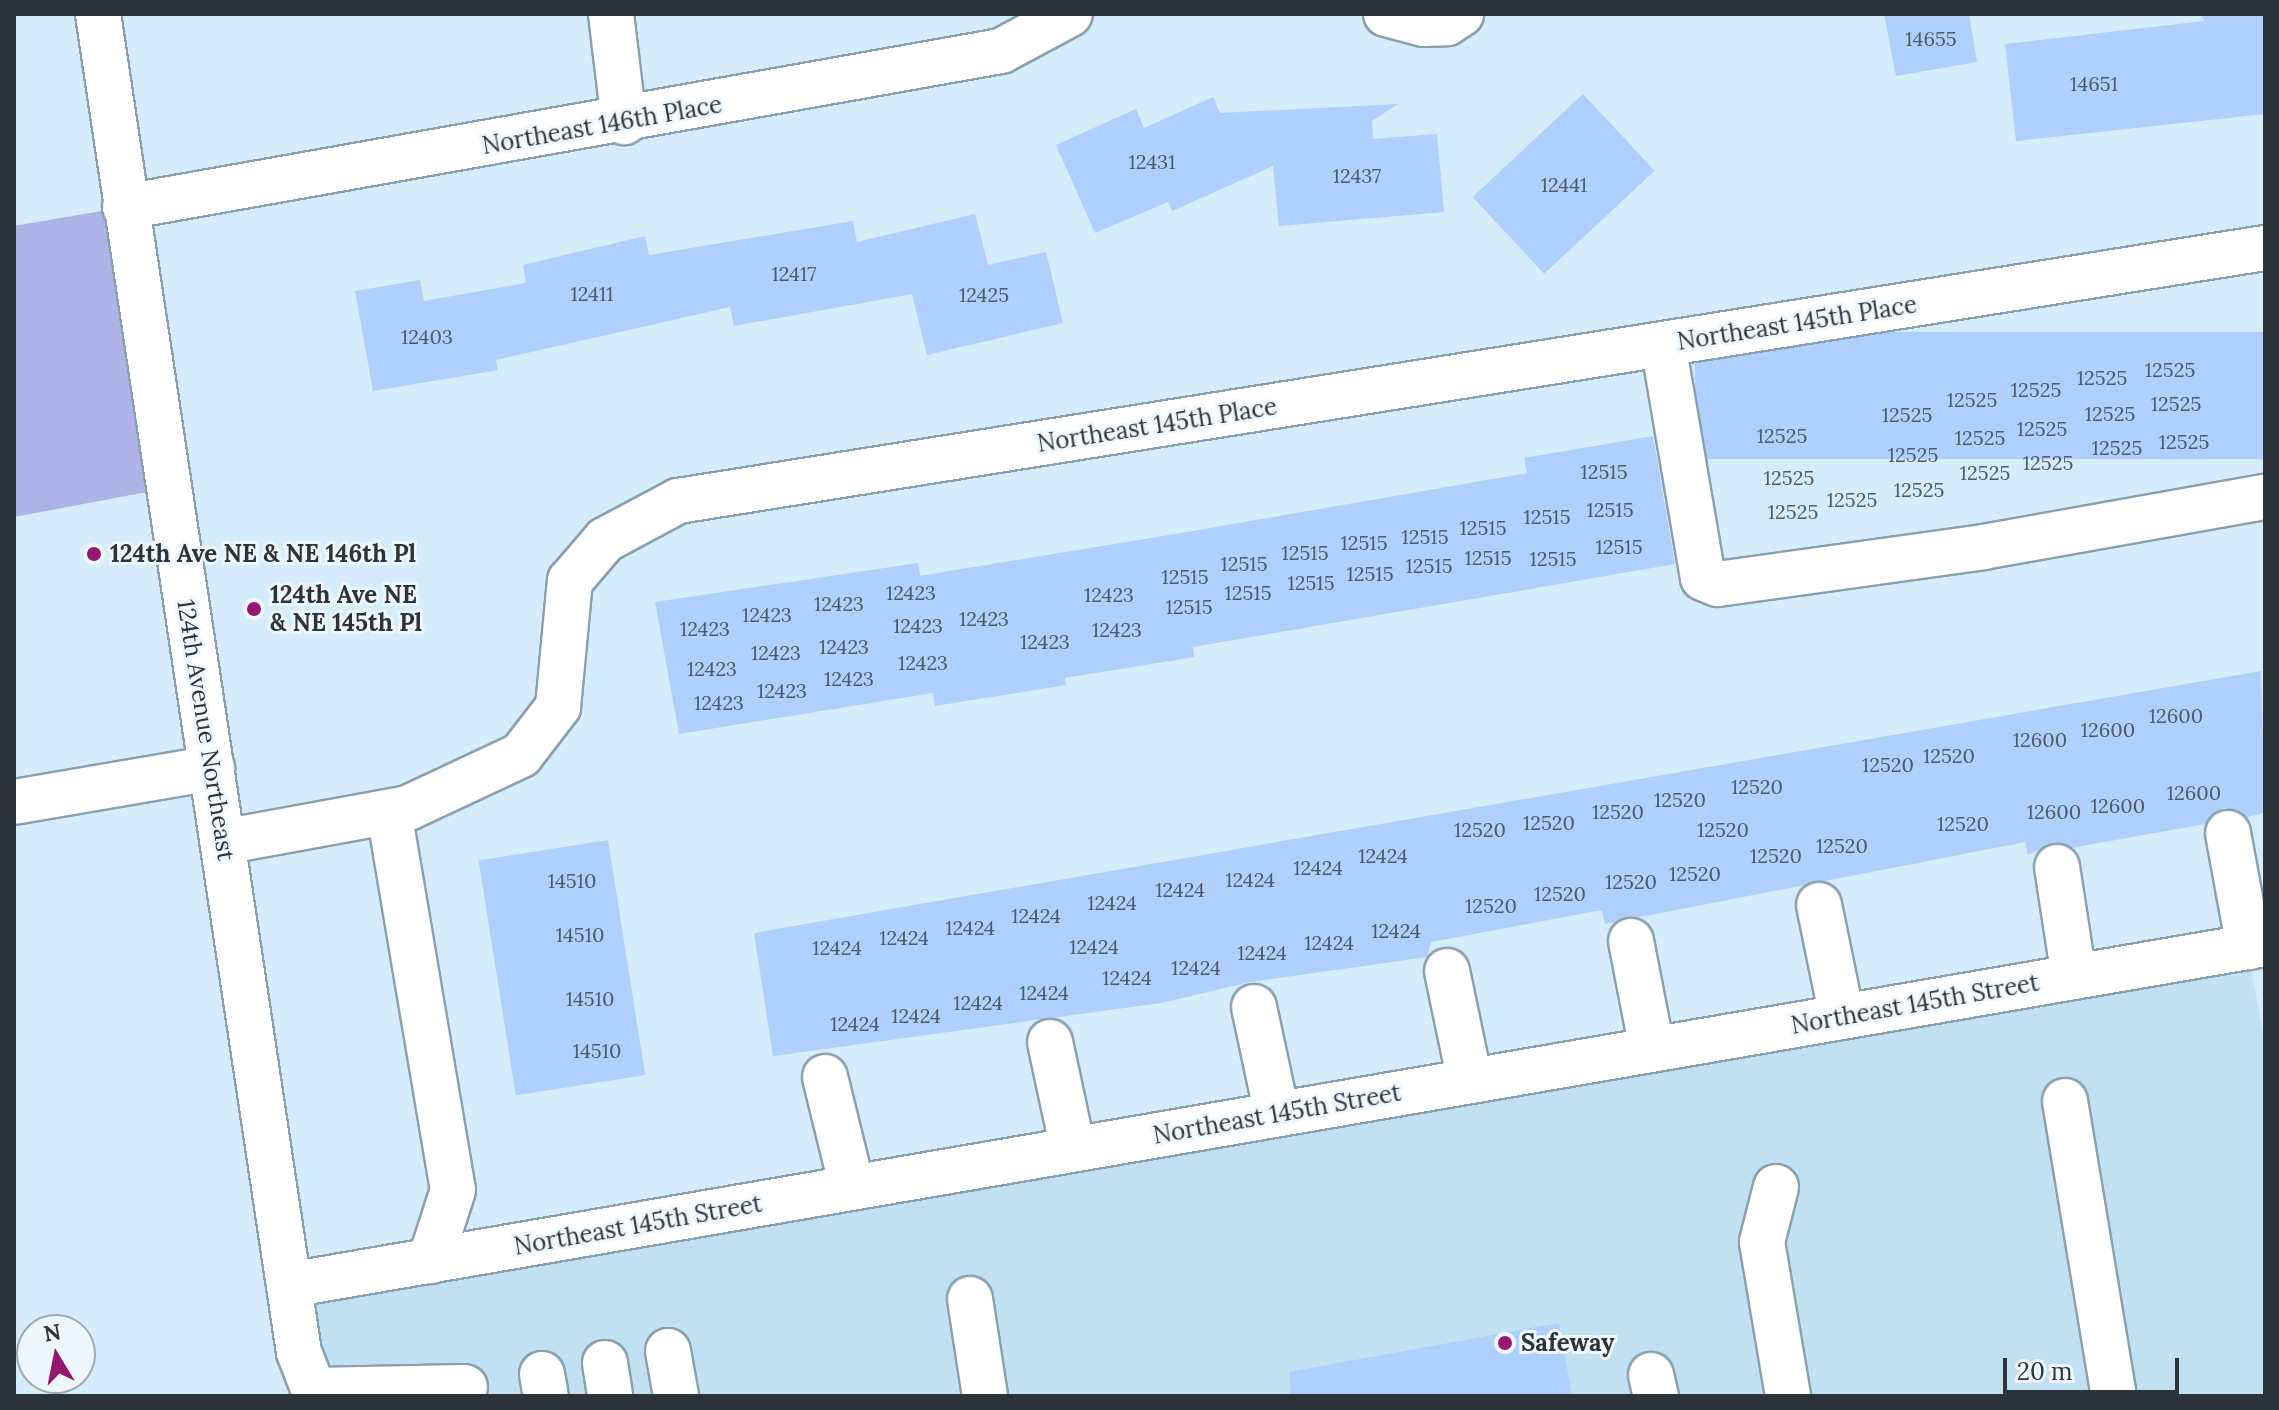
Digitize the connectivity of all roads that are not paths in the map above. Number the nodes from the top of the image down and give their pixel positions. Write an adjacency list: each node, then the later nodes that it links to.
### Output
1 (98, 14): 7 (street, 124th Avenue Northeast)
2 (611, 14): 6 (street)
3 (1070, 14): 6 (street, Northeast 146th Place)
4 (1386, 14): 5 (street)
5 (1461, 14)
6 (624, 122): 7 (street, Northeast 146th Place)
7 (125, 207): 11 (street, 124th Avenue Northeast)
8 (2265, 248): 9 (street, Northeast 145th Place)
9 (1663, 344): 10 (street); 13 (street, Northeast 145th Place)
10 (2265, 497)
11 (212, 768): 12 (street); 15 (street, 124th Avenue Northeast)
12 (14, 802)
13 (389, 812): 15 (street, Northeast 145th Place); 33 (street)
14 (2228, 833): 19 (street)
15 (223, 842): 34 (street, 124th Avenue Northeast)
16 (2057, 867): 21 (street)
17 (1819, 905): 23 (street)
18 (1631, 941): 25 (street)
19 (2257, 946): 21 (street, Northeast 145th Street)
20 (1447, 971): 27 (street)
21 (2074, 977): 23 (street, Northeast 145th Street)
22 (1254, 1007): 29 (street)
23 (1842, 1017): 25 (street, Northeast 145th Street)
24 (1050, 1042): 30 (street)
25 (1652, 1049): 27 (street, Northeast 145th Street)
26 (825, 1077): 31 (street)
27 (1470, 1081): 29 (street, Northeast 145th Street)
28 (2065, 1101): 42 (street)
29 (1277, 1114): 30 (street, Northeast 145th Street)
30 (1073, 1149): 31 (street, Northeast 145th Street)
31 (852, 1187): 33 (street, Northeast 145th Street)
32 (1776, 1187): 41 (street)
33 (430, 1261): 34 (street, Northeast 145th Street)
34 (289, 1285): 38 (street, 124th Avenue Northeast)
35 (970, 1299): 40 (street)
36 (656, 1368): 39 (street)
37 (465, 1387): 38 (street)
38 (316, 1393)
39 (676, 1396)
40 (985, 1396)
41 (1788, 1396)
42 (2114, 1396)

